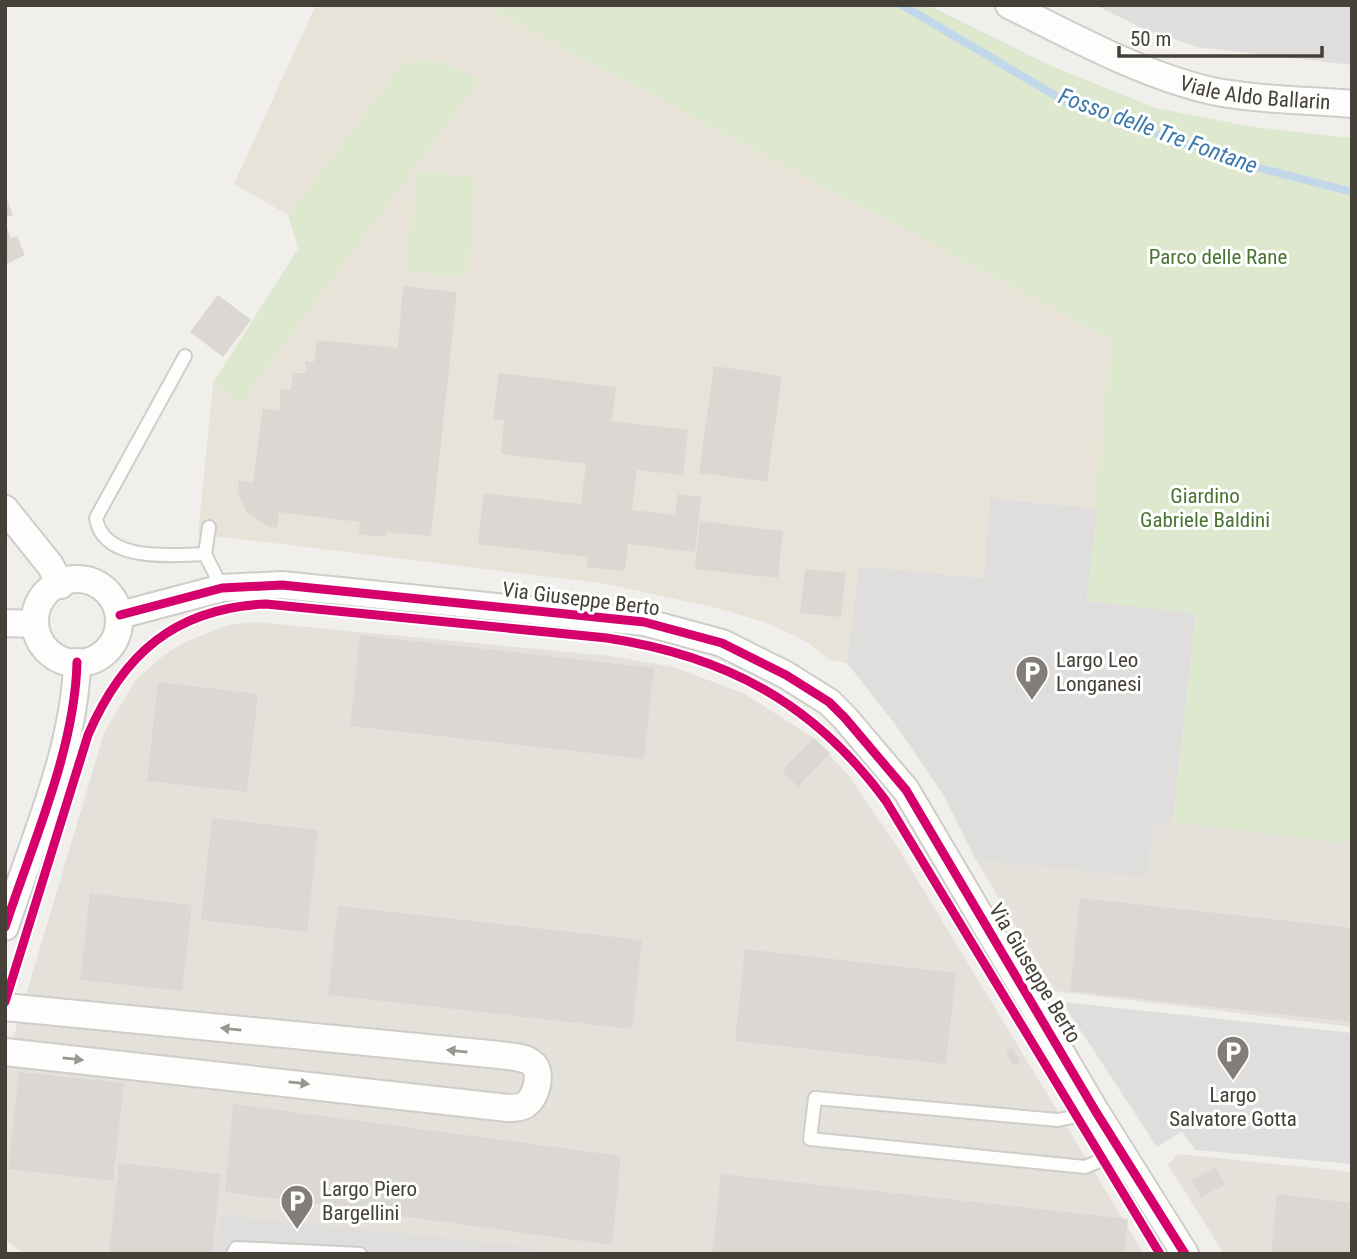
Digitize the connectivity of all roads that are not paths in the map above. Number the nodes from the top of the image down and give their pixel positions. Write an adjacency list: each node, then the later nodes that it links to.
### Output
1 (1009, 5): 2 (street, Viale Aldo Ballarin)
2 (1352, 104)
3 (184, 356): 6 (lane)
4 (5, 509): 7 (street)
5 (209, 527): 6 (lane)
6 (205, 554): 8 (lane)
7 (61, 585): 9 (street); 11 (street)
8 (222, 588): 9 (street, Via Giuseppe Berto); 16 (street, Via Giuseppe Berto)
9 (120, 615): 12 (street)
10 (5, 622): 11 (street)
11 (34, 624): 12 (street)
12 (77, 662): 13 (street)
13 (5, 927)
14 (5, 1007): 15 (street, one-way to 14)
15 (5, 1052)
16 (1096, 1112): 17 (street, Via Giuseppe Berto); 17 (lane)
17 (1121, 1152): 20 (street, Via Giuseppe Berto)
18 (233, 1254): 19 (lane)
19 (360, 1254)
20 (1185, 1254)

